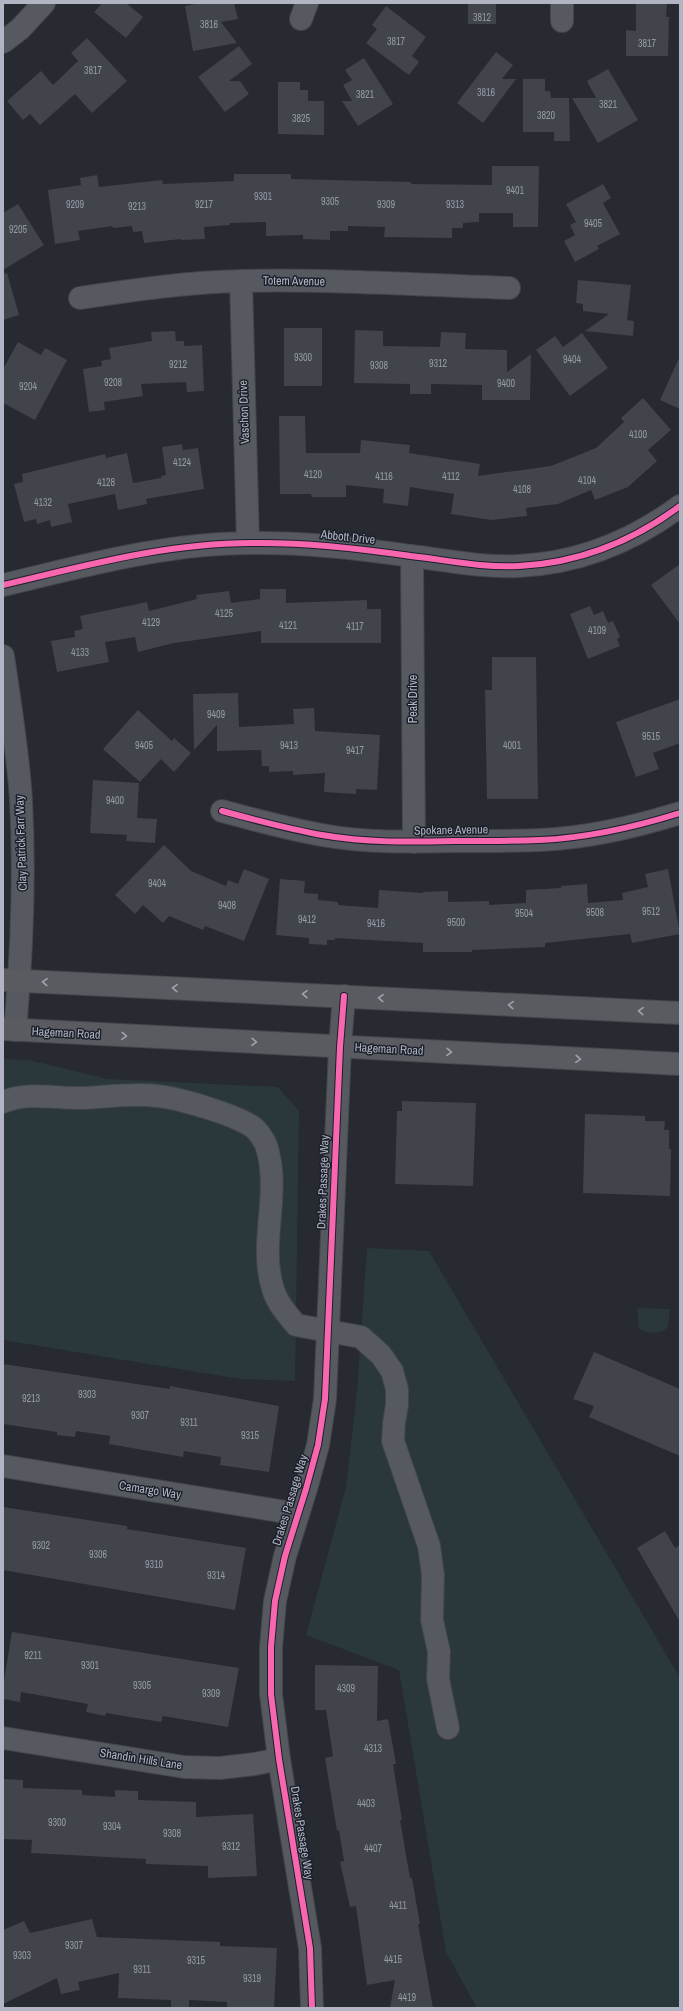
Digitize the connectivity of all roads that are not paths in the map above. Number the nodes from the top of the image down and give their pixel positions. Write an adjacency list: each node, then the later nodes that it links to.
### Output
1 (44, 3): 2 (street)
2 (3, 42)
3 (241, 281): 4 (street, Totem Avenue); 5 (street, Totem Avenue); 7 (street, Vaschon Drive)
4 (509, 288)
5 (80, 298)
6 (680, 506): 8 (street, Abbott Drive)
7 (248, 543): 8 (street, Abbott Drive); 9 (street, Abbott Drive)
8 (412, 556): 13 (street, Peak Drive)
9 (3, 585)
10 (3, 656): 14 (street, Clay Patrick Farr Way)
11 (222, 811): 13 (street, Spokane Avenue)
12 (680, 813): 13 (street, Spokane Avenue)
13 (414, 842)
14 (11, 981): 15 (main road, one-way to 14); 17 (street, Clay Patrick Farr Way)
15 (344, 996): 16 (main road, one-way to 15); 18 (street, Drakes Passage Way)
16 (680, 1013)
17 (9, 1030): 18 (main road, Hageman Road, one-way to 18)
18 (340, 1047): 19 (main road, Hageman Road, one-way to 19); 21 (street, Drakes Passage Way)
19 (680, 1064)
20 (3, 1102): 21 (street)
21 (328, 1332): 23 (street, Drakes Passage Way); 24 (street)
22 (3, 1466): 23 (street, Camargo Way)
23 (298, 1514): 26 (street, Drakes Passage Way)
24 (448, 1728)
25 (3, 1738): 26 (street, Shandin Hills Lane)
26 (279, 1759): 27 (street, Drakes Passage Way)
27 (312, 2008)

